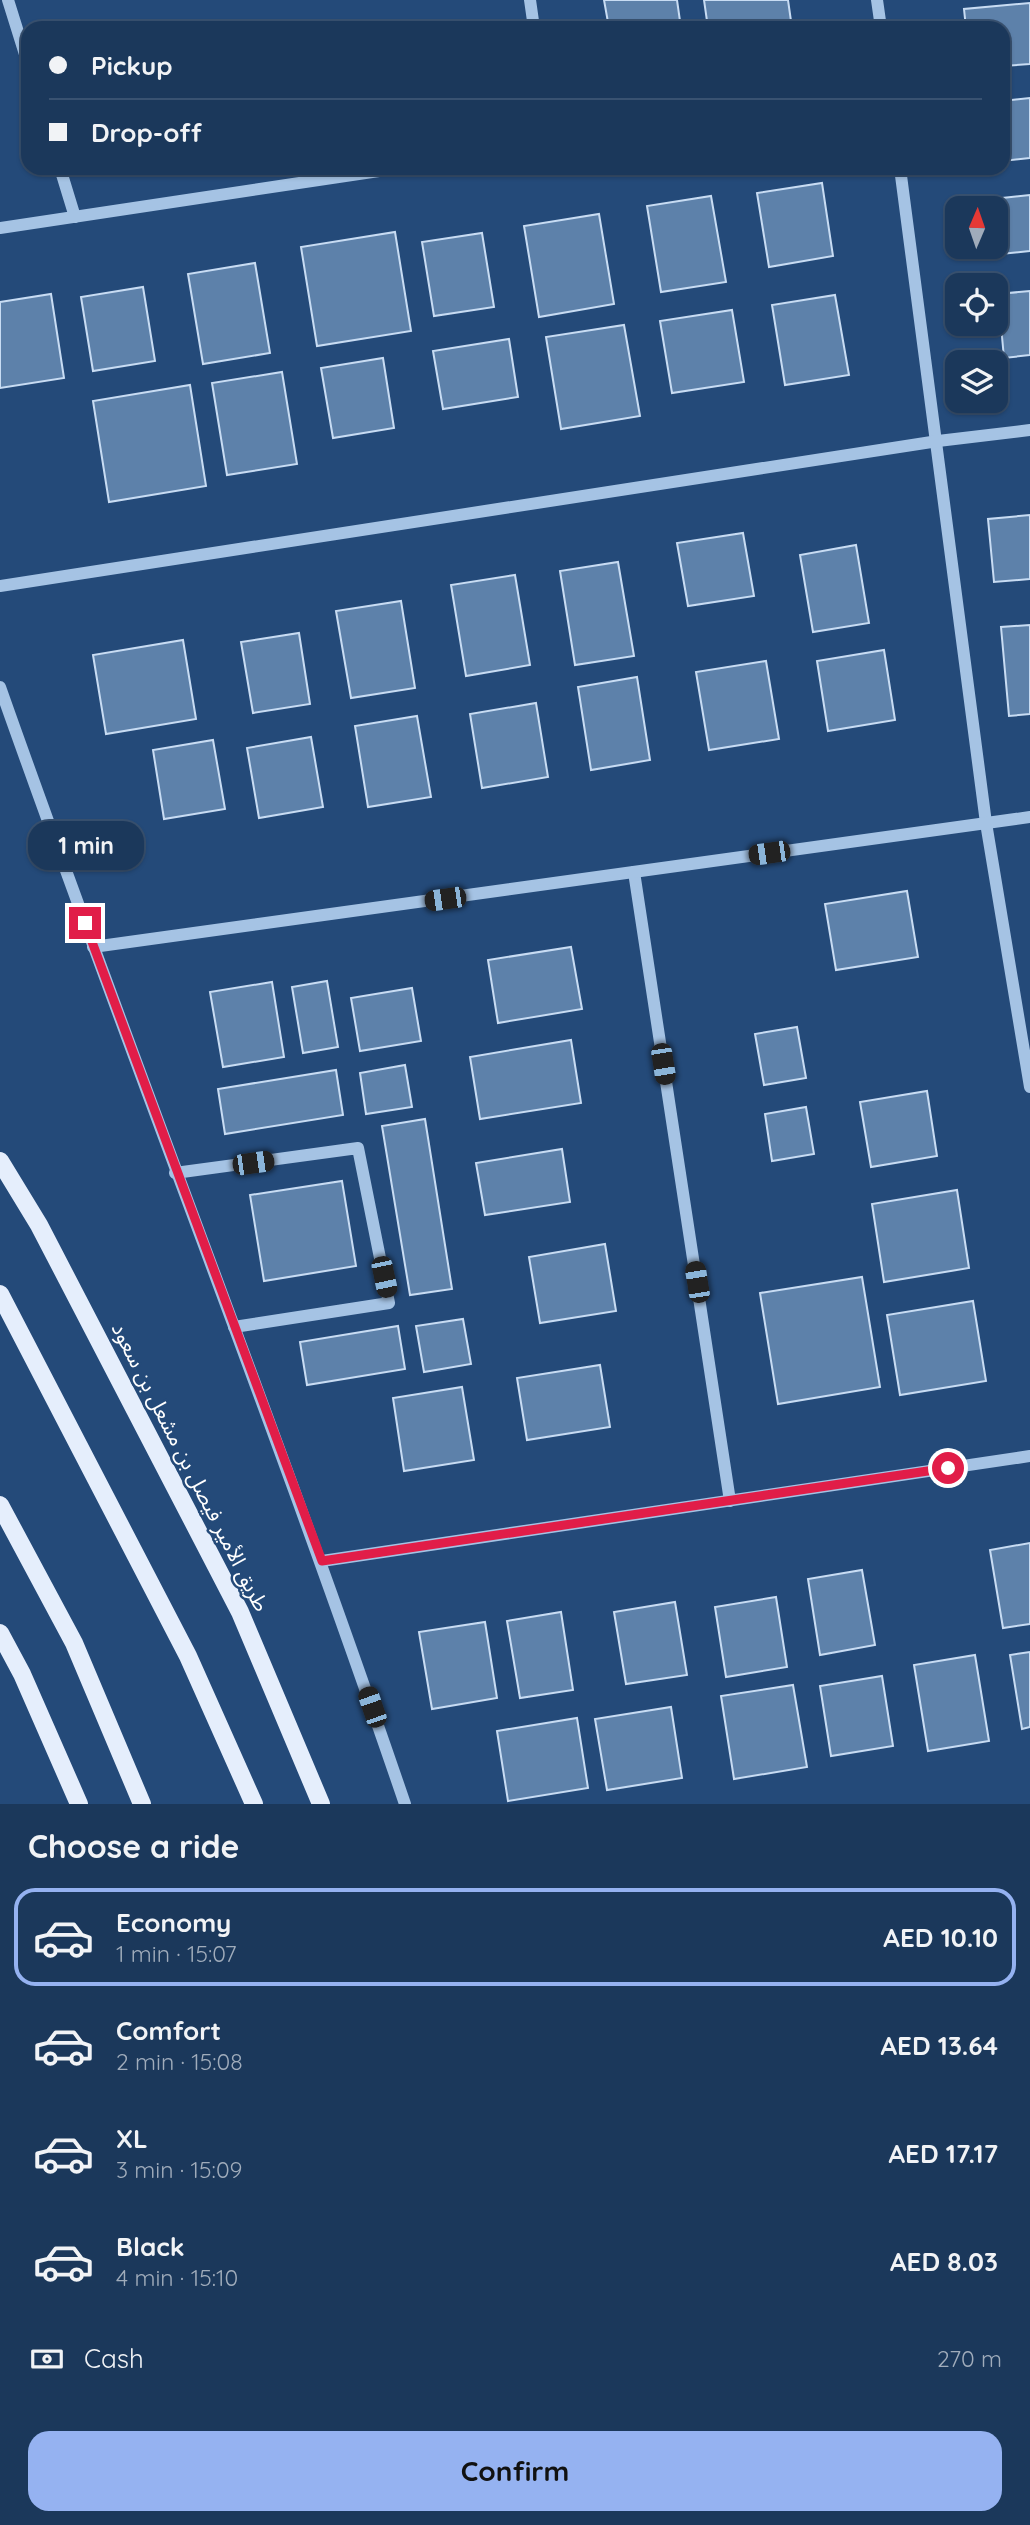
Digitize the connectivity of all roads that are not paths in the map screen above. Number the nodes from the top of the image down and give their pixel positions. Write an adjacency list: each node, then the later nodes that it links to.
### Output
1 (8, 0): 6 (street)
2 (530, 0): 4 (street)
3 (877, 0): 5 (street)
4 (533, 21)
5 (880, 21)
6 (21, 42)
7 (62, 175): 10 (street)
8 (352, 175): 10 (street)
9 (901, 175): 13 (street)
10 (75, 217): 11 (street)
11 (0, 228)
12 (1030, 430): 13 (street)
13 (938, 441): 14 (street); 17 (street)
14 (0, 586)
15 (0, 687): 19 (street)
16 (1030, 817): 17 (street)
17 (986, 823): 18 (street); 20 (street)
18 (634, 873): 19 (street); 26 (street)
19 (93, 947): 22 (street)
20 (1030, 1087)
21 (0, 1161): 33 (main road, طريق الأمير فيصل بن مشعل بن سعود)
22 (175, 1173): 24 (street); 24 (street)
23 (0, 1294): 32 (main road)
24 (234, 1327): 28 (street)
25 (1030, 1456): 26 (street)
26 (730, 1501): 28 (street)
27 (0, 1505): 31 (main road)
28 (322, 1561): 34 (street)
29 (0, 1633): 30 (main road)
30 (79, 1804)
31 (142, 1804)
32 (254, 1804)
33 (321, 1804)
34 (405, 1804)

